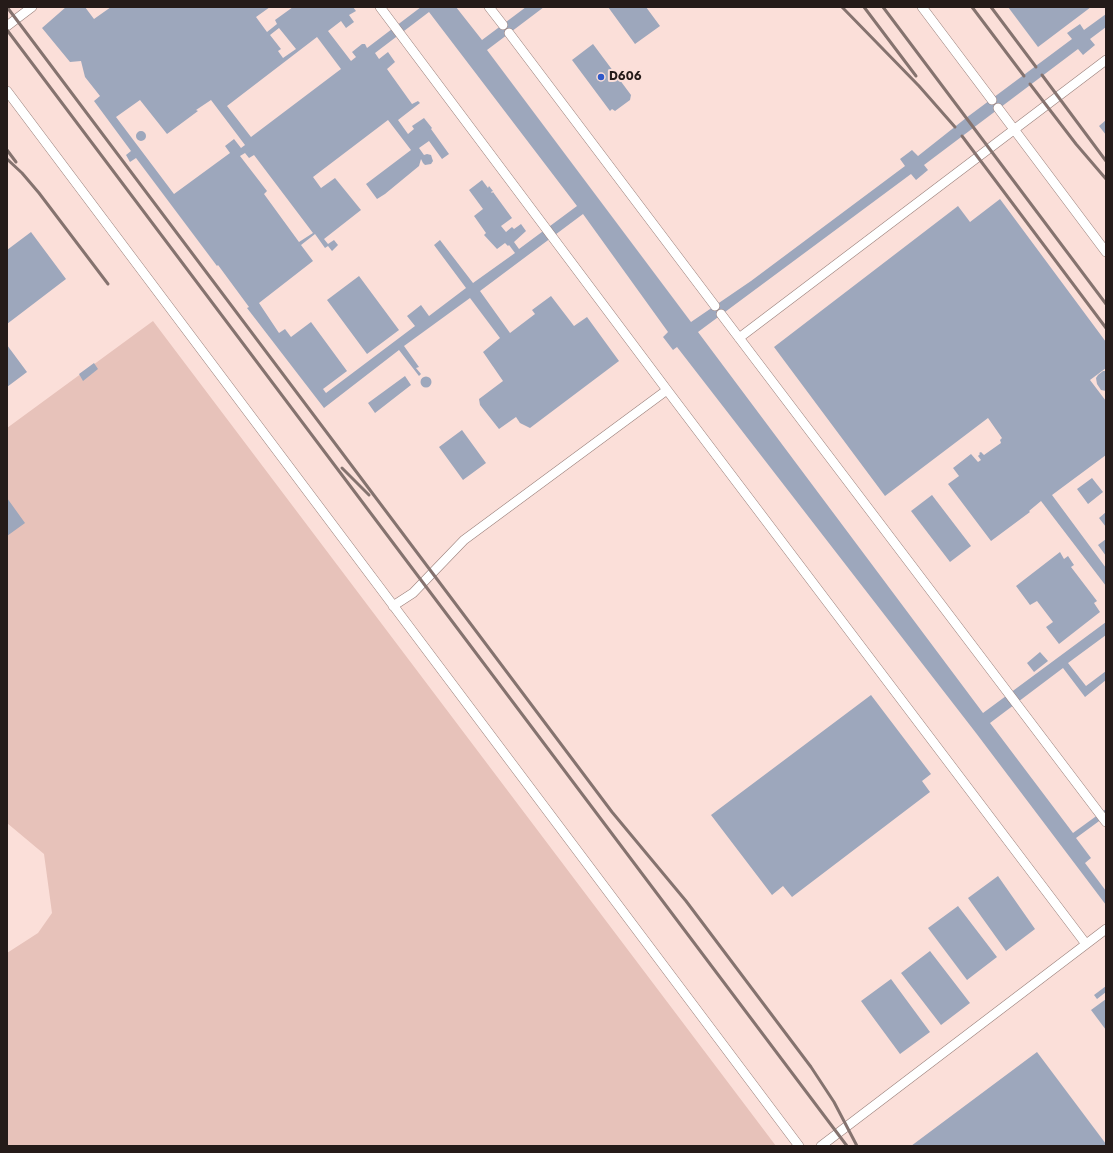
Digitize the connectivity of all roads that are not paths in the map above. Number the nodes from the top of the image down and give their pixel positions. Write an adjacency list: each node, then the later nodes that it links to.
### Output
1 (32, 7): 6 (lane)
2 (380, 7): 17 (lane)
3 (489, 7): 5 (lane)
4 (922, 7): 10 (lane)
5 (503, 24)
6 (7, 26)
7 (509, 33): 14 (lane)
8 (1106, 60): 12 (lane)
9 (7, 91): 18 (lane)
10 (992, 100)
11 (998, 108): 12 (lane)
12 (1014, 130): 13 (lane); 16 (lane)
13 (1106, 252)
14 (715, 306)
15 (722, 314): 16 (lane)
16 (739, 338): 19 (lane)
17 (667, 390): 18 (lane); 21 (lane)
18 (393, 606): 22 (lane)
19 (1106, 822)
20 (1106, 928): 21 (lane)
21 (1086, 944): 23 (lane)
22 (799, 1146)
23 (821, 1146)

